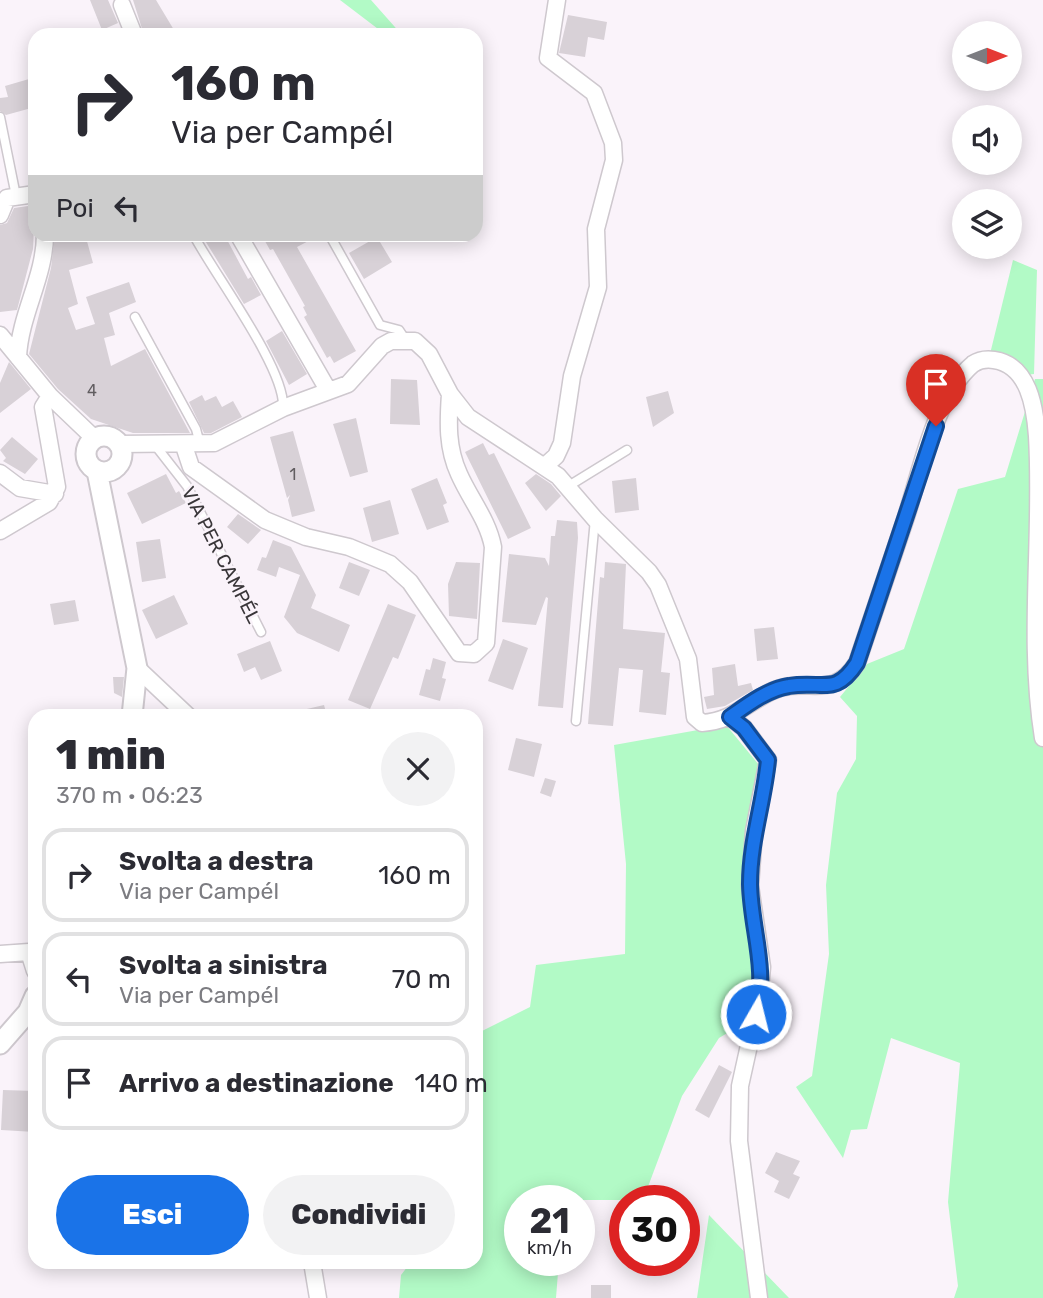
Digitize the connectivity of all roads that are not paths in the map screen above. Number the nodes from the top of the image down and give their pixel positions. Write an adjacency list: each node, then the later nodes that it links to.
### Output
1 (557, 0): 25 (street)
2 (122, 5): 3 (street)
3 (131, 28)
4 (0, 117): 6 (lane)
5 (28, 195): 6 (street)
6 (16, 196): 7 (street)
7 (0, 215)
8 (46, 242): 15 (street)
9 (198, 242): 19 (lane)
10 (242, 242): 16 (street)
11 (334, 242): 14 (lane)
12 (135, 317): 23 (lane)
13 (0, 335): 15 (street)
14 (405, 339): 16 (street); 17 (street)
15 (18, 356): 18 (street)
16 (328, 390): 19 (street)
17 (450, 394): 23 (street); 25 (street)
18 (50, 397): 20 (street); 29 (street)
19 (284, 408): 23 (street)
20 (94, 439): 21 (street); 26 (street)
21 (119, 444): 22 (street); 26 (street)
22 (155, 445): 23 (street); 32 (lane, VIA PER CAMPÉL)
23 (192, 445)
24 (627, 450): 28 (lane)
25 (545, 466): 28 (street)
26 (97, 471): 33 (street)
27 (0, 474): 29 (street)
28 (567, 487): 30 (street)
29 (55, 495): 31 (street)
30 (595, 519): 36 (street); 37 (lane)
31 (0, 531)
32 (261, 632)
33 (137, 668): 34 (street); 35 (street)
34 (133, 709)
35 (181, 709)
36 (730, 717): 38 (street); 45 (street)
37 (576, 721)
38 (1043, 737)
39 (28, 950): 40 (street)
40 (0, 954)
41 (28, 1012): 42 (street)
42 (0, 1044)
43 (313, 1269): 44 (street)
44 (318, 1298)
45 (759, 1298)

